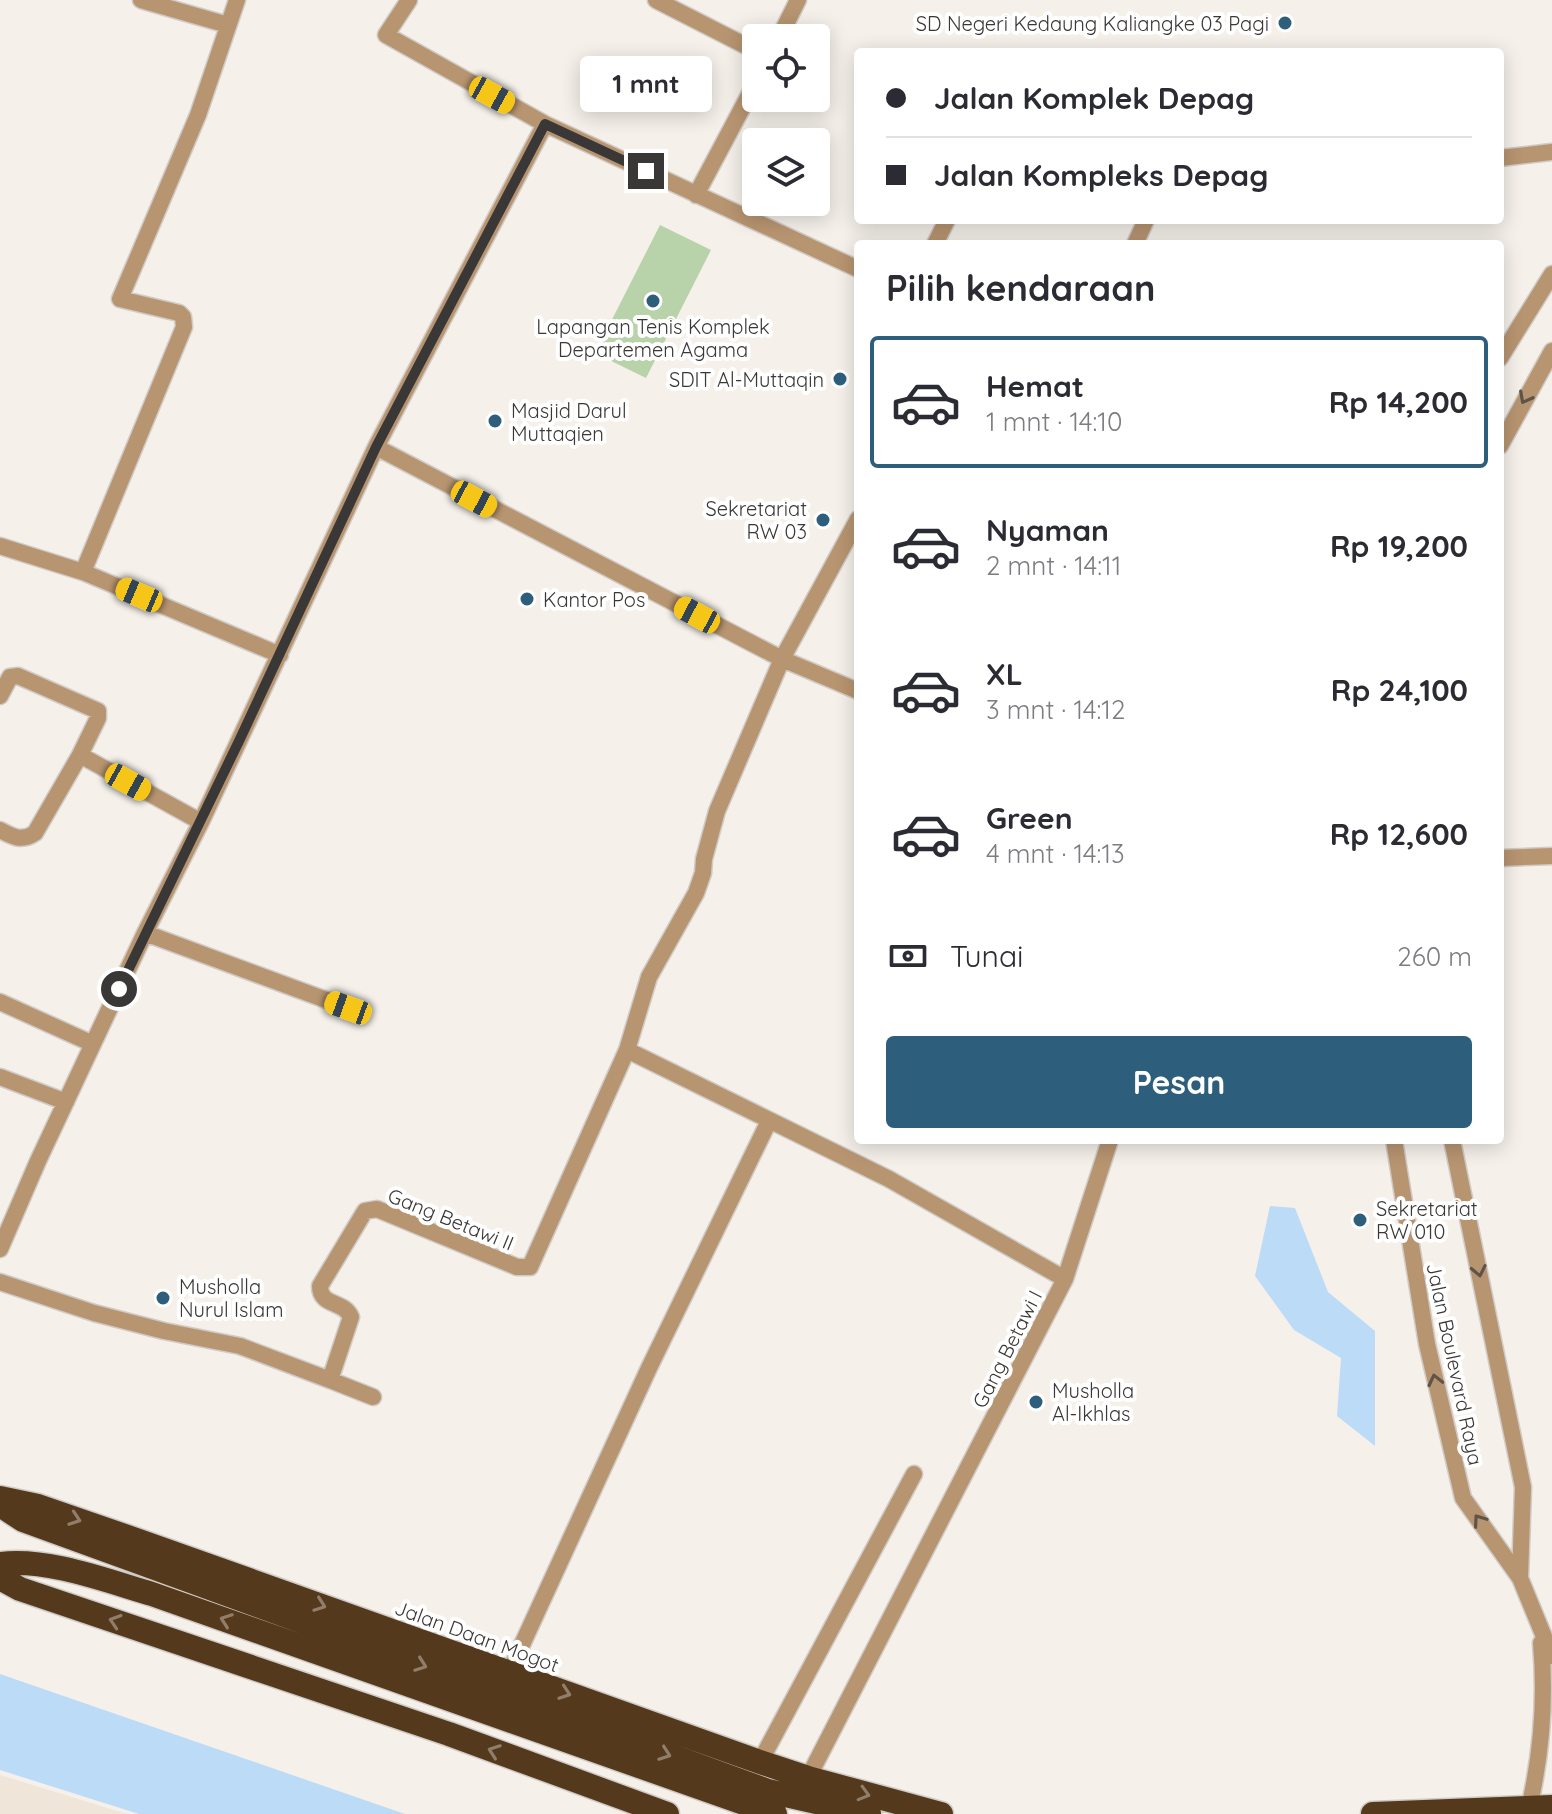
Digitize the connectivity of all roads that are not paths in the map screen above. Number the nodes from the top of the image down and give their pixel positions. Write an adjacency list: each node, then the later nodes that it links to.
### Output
1 (141, 0): 7 (street)
2 (237, 0): 7 (street)
3 (409, 0): 10 (street)
4 (656, 0): 8 (street)
5 (798, 0): 6 (street)
6 (786, 24)
7 (228, 25): 22 (street)
8 (742, 44)
9 (742, 108): 13 (street)
10 (545, 124): 13 (street); 19 (street)
11 (1552, 152): 12 (street)
12 (1504, 158)
13 (696, 195): 14 (street)
14 (854, 267)
15 (1552, 274): 17 (street)
16 (1552, 351): 18 (street, one-way to 18)
17 (1504, 352)
18 (1504, 439)
19 (376, 447): 23 (street); 24 (street)
20 (854, 526): 24 (street)
21 (0, 546): 22 (street)
22 (83, 572): 23 (street)
23 (280, 655): 28 (street)
24 (782, 659): 25 (street); 36 (street)
25 (854, 689)
26 (0, 696): 27 (street)
27 (80, 755): 28 (street); 29 (street)
28 (201, 822): 32 (street)
29 (0, 830)
30 (1552, 856): 31 (street)
31 (1504, 858)
32 (145, 933): 34 (street); 35 (street)
33 (0, 1002): 35 (street)
34 (348, 1008)
35 (93, 1044): 38 (street)
36 (634, 1052): 39 (street, Gang Betawi I); 46 (street, Gang Betawi II)
37 (0, 1077): 38 (street)
38 (66, 1102): 43 (street)
39 (769, 1121): 44 (street, Gang Betawi I); 56 (street)
40 (1109, 1144): 44 (street)
41 (1395, 1144): 53 (street, Jalan Boulevard Raya, one-way to 41)
42 (1453, 1144): 53 (street, Jalan Boulevard Raya, one-way to 53)
43 (0, 1249)
44 (1065, 1279): 58 (street, Gang Betawi I)
45 (0, 1282): 46 (street)
46 (330, 1380): 47 (street)
47 (373, 1397)
48 (914, 1474): 57 (street)
49 (0, 1498): 56 (highway, Jalan Daan Mogot, one-way to 56)
50 (0, 1505): 62 (highway, one-way to 62)
51 (0, 1564): 61 (highway, one-way to 51)
52 (0, 1578): 60 (highway, one-way to 52)
53 (1520, 1578): 54 (street, Jalan Boulevard Raya)
54 (1540, 1631): 55 (street, Jalan Boulevard Raya); 59 (street, Jalan Boulevard Raya)
55 (1552, 1656)
56 (509, 1673): 57 (highway, Jalan Daan Mogot, one-way to 57)
57 (760, 1762): 58 (highway, Jalan Daan Mogot)
58 (808, 1778): 63 (highway, Jalan Daan Mogot, one-way to 63)
59 (1538, 1809): 64 (highway)
60 (667, 1814)
61 (775, 1814)
62 (869, 1814)
63 (941, 1814)
64 (1373, 1814)

